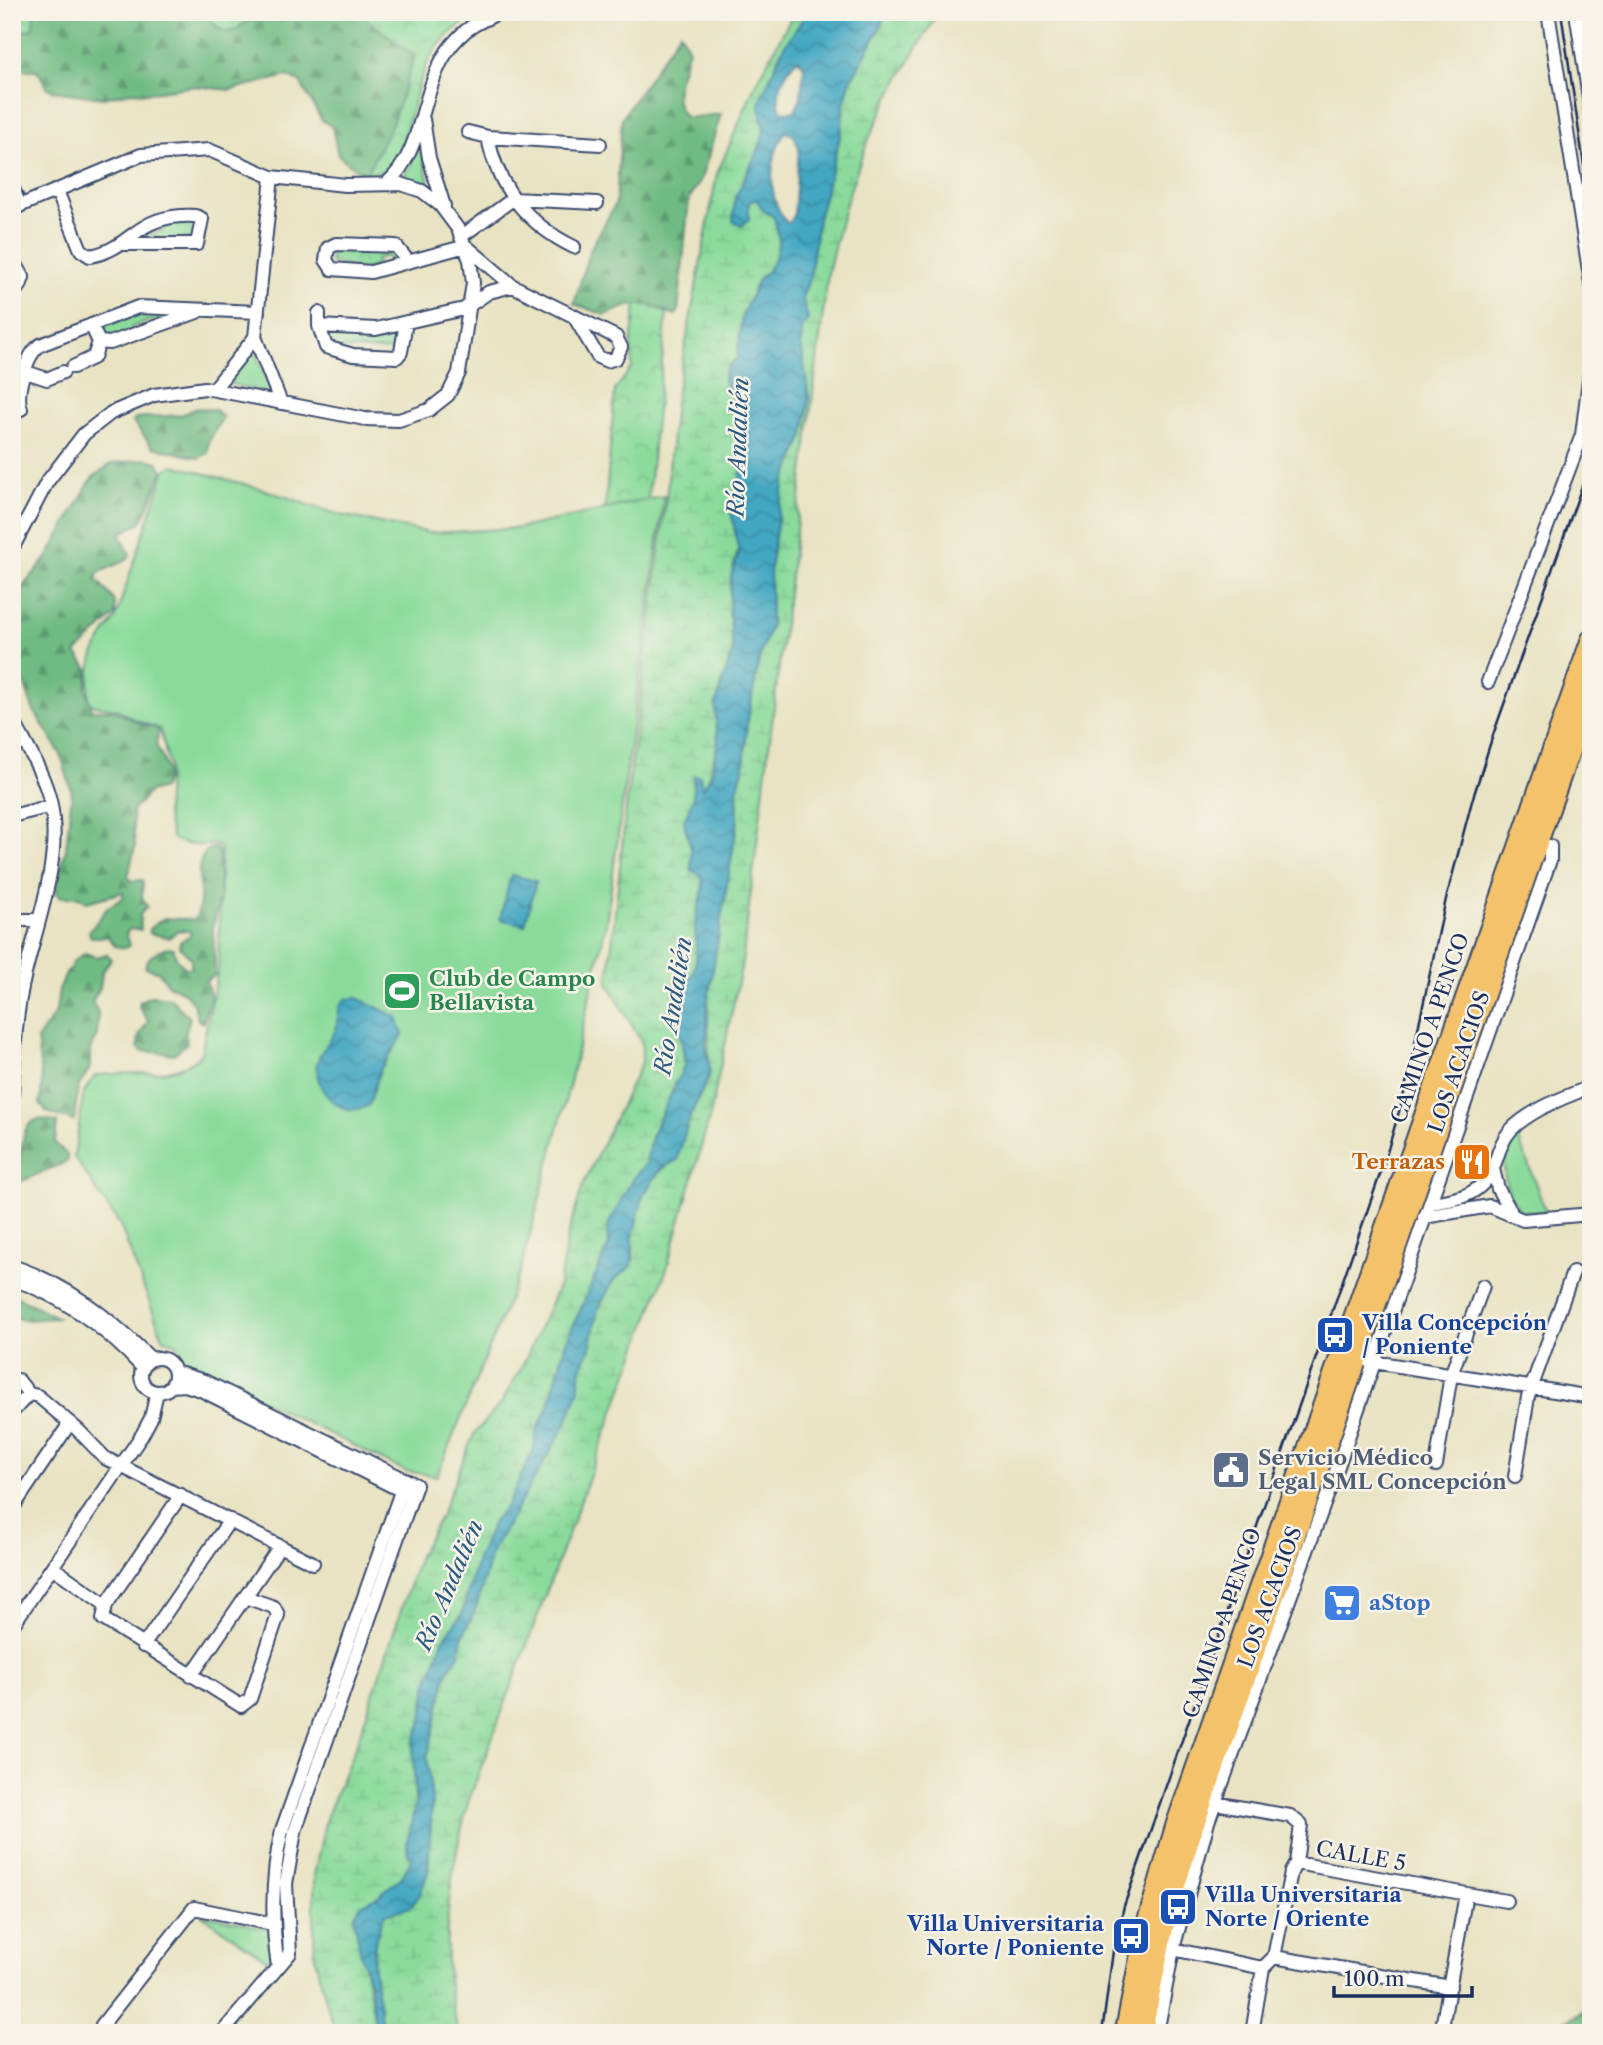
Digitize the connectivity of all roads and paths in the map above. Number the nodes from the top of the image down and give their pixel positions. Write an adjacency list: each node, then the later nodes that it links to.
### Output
1 (500, 12): 5 (street)
2 (1548, 12): 22 (street)
3 (1576, 12): 4 (street)
4 (1591, 111)
5 (422, 113): 10 (street); 16 (street)
6 (468, 132): 7 (street)
7 (488, 137): 8 (street); 13 (street)
8 (600, 144)
9 (272, 177): 10 (street); 12 (street); 27 (street)
10 (386, 184): 16 (street)
11 (12, 186): 15 (street)
12 (57, 191): 15 (street); 18 (street)
13 (513, 199): 14 (street); 17 (street); 19 (street)
14 (597, 203)
15 (16, 208)
16 (445, 210): 17 (street)
17 (464, 241): 21 (street); 23 (street); 25 (street)
18 (121, 244): 18 (street)
19 (574, 247)
20 (12, 257): 24 (street)
21 (408, 261): 21 (street)
22 (1591, 283)
23 (513, 286): 25 (street); 28 (street)
24 (12, 290)
25 (472, 304): 29 (street); 36 (street)
26 (197, 312): 27 (street); 30 (street); 32 (street)
27 (258, 312): 31 (street)
28 (575, 318)
29 (406, 322): 29 (street)
30 (91, 325): 32 (street); 34 (street)
31 (255, 337): 35 (street); 36 (street)
32 (99, 342): 34 (street)
33 (1591, 364): 40 (street)
34 (26, 372): 37 (street)
35 (214, 389): 36 (street); 38 (street)
36 (281, 403)
37 (21, 409)
38 (12, 549)
39 (1591, 639): 59 (highway, CAMINO A PENCO)
40 (1488, 682)
41 (1591, 690): 45 (highway, CAMINO A PENCO)
42 (12, 718): 43 (street)
43 (51, 806): 44 (street); 47 (street)
44 (12, 816)
45 (1546, 838): 53 (highway, CAMINO A PENCO); 53 (street, LOS ACACIOS)
46 (12, 920): 47 (street)
47 (38, 920): 48 (street)
48 (17, 994): 50 (street)
49 (1591, 1087): 51 (street)
50 (12, 1095)
51 (1493, 1168): 52 (street); 53 (street)
52 (1511, 1212): 53 (street); 54 (street)
53 (1420, 1213): 59 (highway, CAMINO A PENCO)
54 (1591, 1214)
55 (12, 1266): 60 (street)
56 (1573, 1272): 65 (street)
57 (12, 1279): 60 (street)
58 (1483, 1286): 62 (street)
59 (1357, 1359): 62 (street); 77 (highway, CAMINO A PENCO); 79 (street, LOS ACACIOS); 95 (highway, CAMINO A PENCO)
60 (147, 1364): 61 (street); 66 (street)
61 (175, 1372): 64 (street); 74 (street)
62 (1451, 1375): 65 (street); 71 (street)
63 (18, 1380): 67 (street)
64 (171, 1386): 66 (street); 74 (street)
65 (1531, 1387): 68 (street); 73 (street)
66 (157, 1392): 72 (street)
67 (29, 1394): 69 (street); 70 (street)
68 (1591, 1397)
69 (12, 1412)
70 (69, 1423): 72 (street); 76 (street)
71 (1436, 1465)
72 (121, 1467): 75 (street); 82 (street)
73 (1515, 1476)
74 (409, 1488): 94 (street); 97 (street)
75 (181, 1495): 78 (street); 84 (street)
76 (12, 1509)
77 (1304, 1509): 79 (highway); 88 (highway, CAMINO A PENCO)
78 (230, 1520): 80 (street); 87 (street)
79 (1310, 1542): 86 (street, LOS ACACIOS)
80 (280, 1546): 81 (street); 83 (street)
81 (313, 1563)
82 (52, 1567): 84 (street); 85 (street)
83 (245, 1597): 89 (street); 89 (street)
84 (106, 1605): 87 (street)
85 (12, 1626)
86 (1277, 1638): 88 (highway); 90 (street, LOS ACACIOS)
87 (143, 1646): 89 (street)
88 (1250, 1665): 95 (highway, CAMINO A PENCO)
89 (191, 1676)
90 (1215, 1803): 91 (street, CALLE 5); 95 (street, LOS ACACIOS)
91 (1296, 1863): 92 (street, CALLE 5); 96 (street)
92 (1466, 1894): 93 (street, CALLE 5); 99 (street)
93 (1506, 1901)
94 (273, 1924): 97 (street); 100 (street)
95 (1158, 1946): 98 (street); 102 (highway, CAMINO A PENCO); 103 (highway, CAMINO A PENCO); 104 (street, LOS ACACIOS)
96 (1274, 1957): 98 (street); 99 (street)
97 (278, 1967): 101 (street)
98 (1262, 1968): 105 (street)
99 (1450, 1987): 106 (street)
100 (111, 2033)
101 (222, 2033)
102 (1125, 2033)
103 (1142, 2033)
104 (1157, 2033)
105 (1252, 2033)
106 (1441, 2033)

